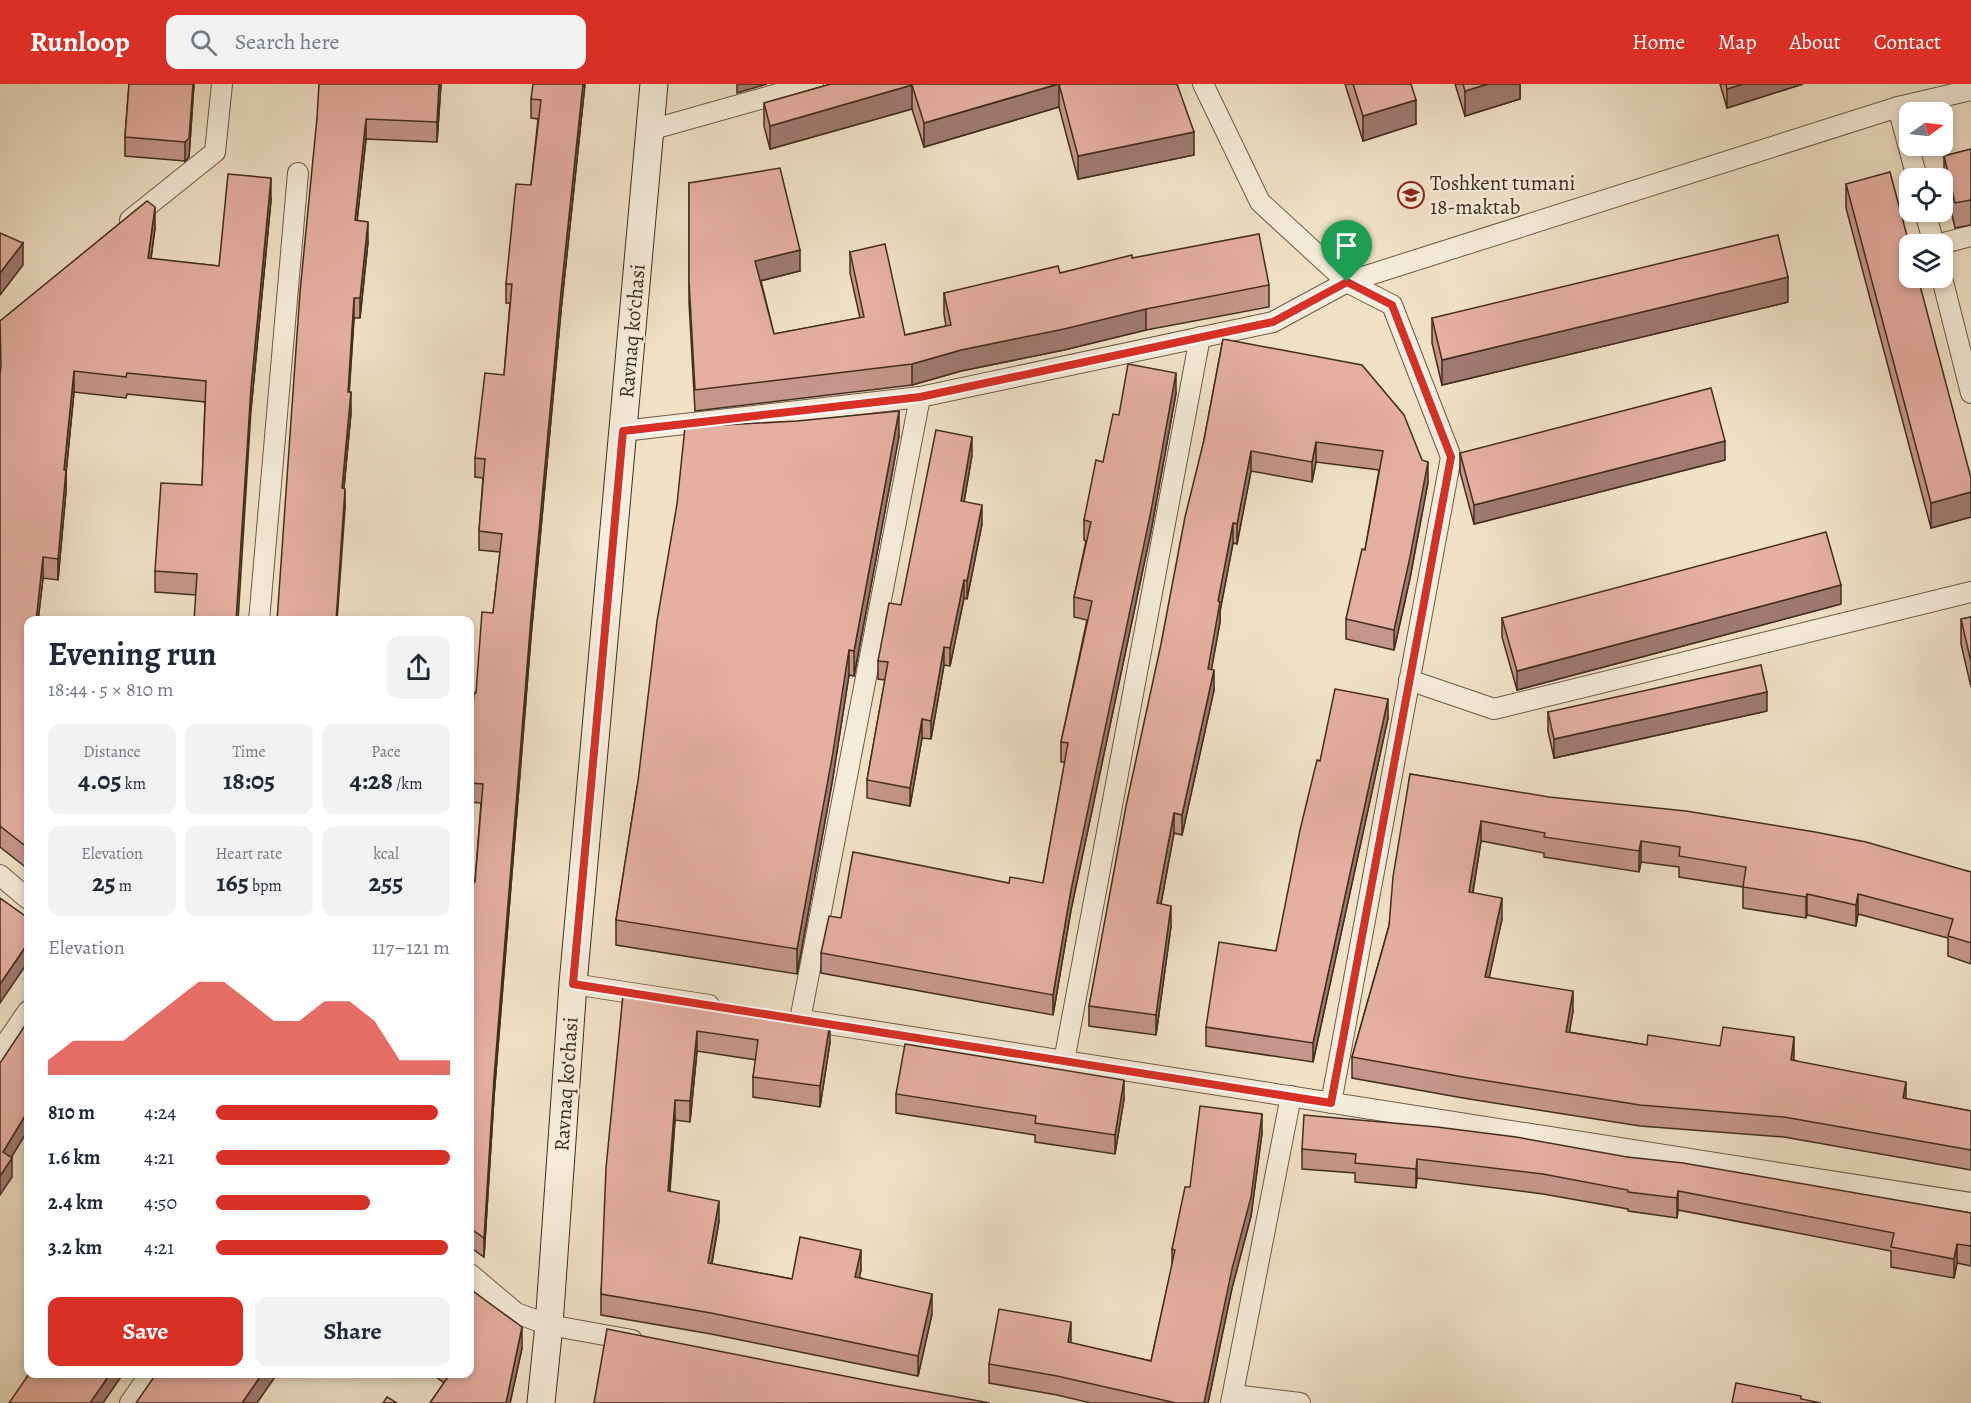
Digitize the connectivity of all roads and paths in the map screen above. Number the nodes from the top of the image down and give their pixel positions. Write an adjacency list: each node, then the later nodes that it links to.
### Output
1 (222, 84): 10 (street)
2 (654, 84): 7 (street, Ravnaq ko‘chasi)
3 (813, 84): 7 (street)
4 (1203, 84): 13 (street)
5 (1963, 89): 6 (street)
6 (1898, 106): 8 (street); 13 (street)
7 (650, 130): 18 (street, Ravnaq ko‘chasi)
8 (1914, 168)
9 (298, 173): 20 (street)
10 (114, 232)
11 (1971, 236): 12 (street)
12 (1953, 241)
13 (1347, 282): 15 (street); 21 (street)
14 (1945, 288): 16 (street)
15 (1200, 337): 17 (street); 30 (street)
16 (1971, 393)
17 (920, 397): 18 (street); 28 (street)
18 (623, 431): 24 (street, Ravnaq ko‘chasi)
19 (1971, 592): 21 (street)
20 (260, 616)
21 (1410, 680): 32 (street)
22 (0, 875): 23 (street)
23 (24, 896)
24 (573, 984): 25 (street); 35 (street, Ravnaq ko‘chasi)
25 (732, 1009)
26 (778, 1016): 28 (street)
27 (24, 1017): 29 (street)
28 (800, 1020): 30 (street)
29 (0, 1052)
30 (1064, 1061): 31 (street)
31 (1291, 1096): 32 (street); 38 (street)
32 (1331, 1103): 33 (street)
33 (1971, 1203)
34 (474, 1277): 35 (street)
35 (549, 1325): 36 (street); 40 (street, Ravnaq ko‘chasi)
36 (653, 1343)
37 (147, 1378): 39 (street)
38 (1232, 1399): 41 (street)
39 (130, 1403)
40 (541, 1403)
41 (1300, 1403)

